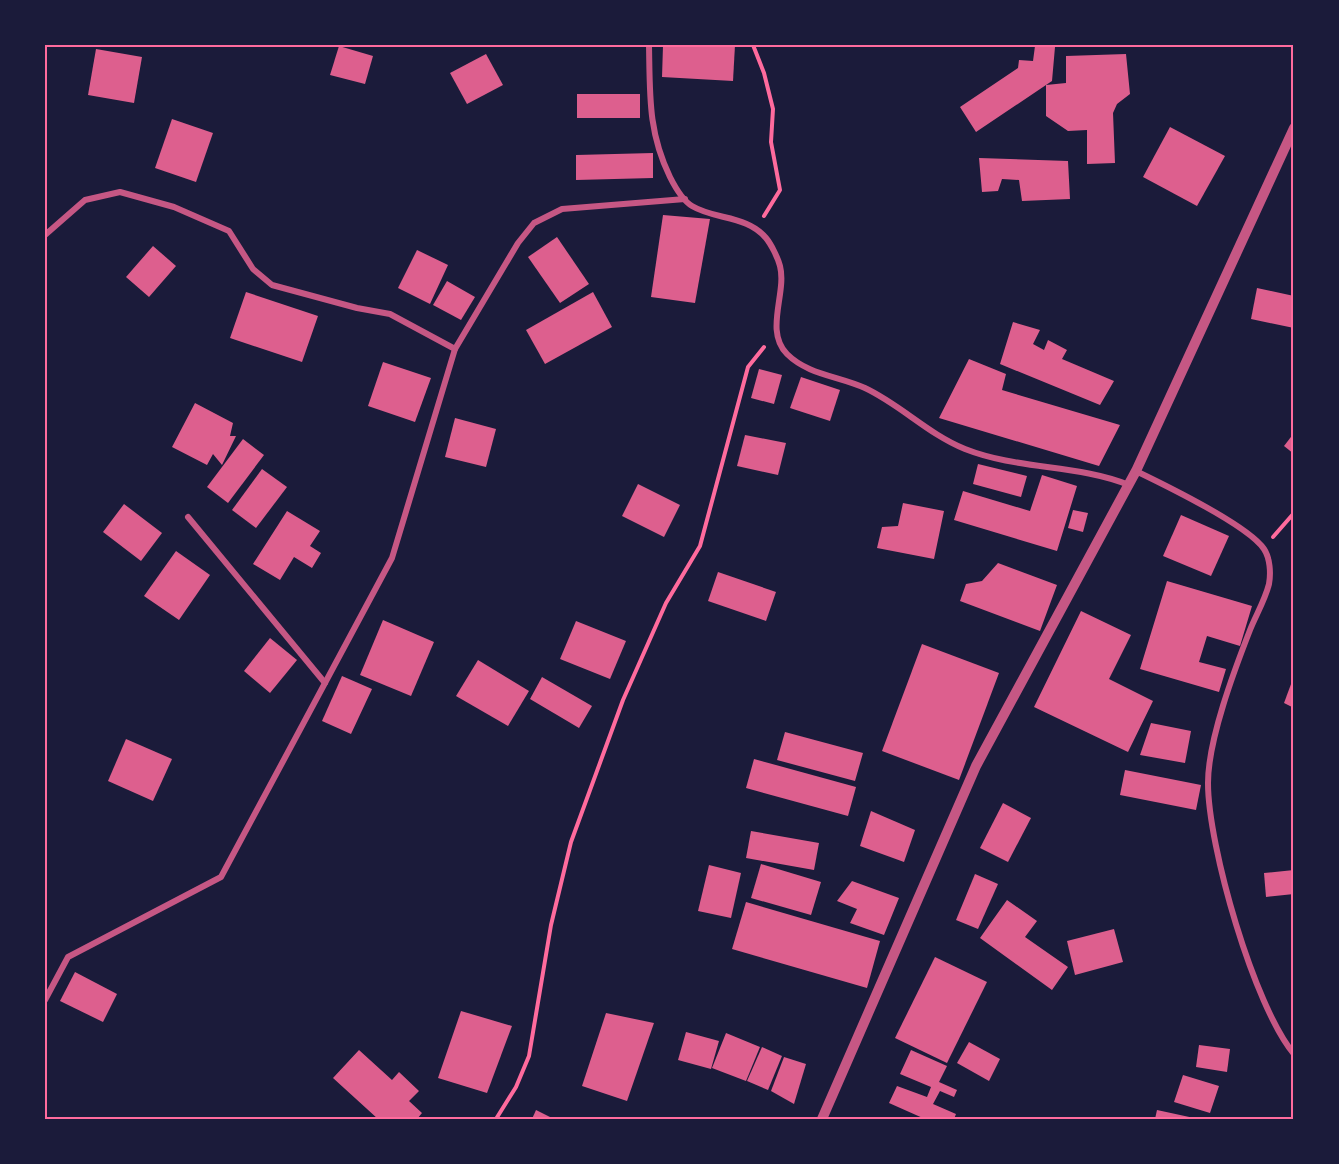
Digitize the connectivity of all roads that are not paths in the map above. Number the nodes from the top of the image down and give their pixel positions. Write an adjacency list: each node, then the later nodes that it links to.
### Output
1 (649, 45): 3 (street)
2 (1294, 128): 6 (street)
3 (685, 199): 5 (street); 7 (street)
4 (45, 235): 5 (street)
5 (455, 349): 9 (street)
6 (1136, 471): 7 (street); 11 (street)
7 (1129, 485): 12 (street)
8 (188, 517): 9 (street)
9 (325, 683): 10 (street)
10 (45, 999)
11 (1294, 1054)
12 (822, 1119)

